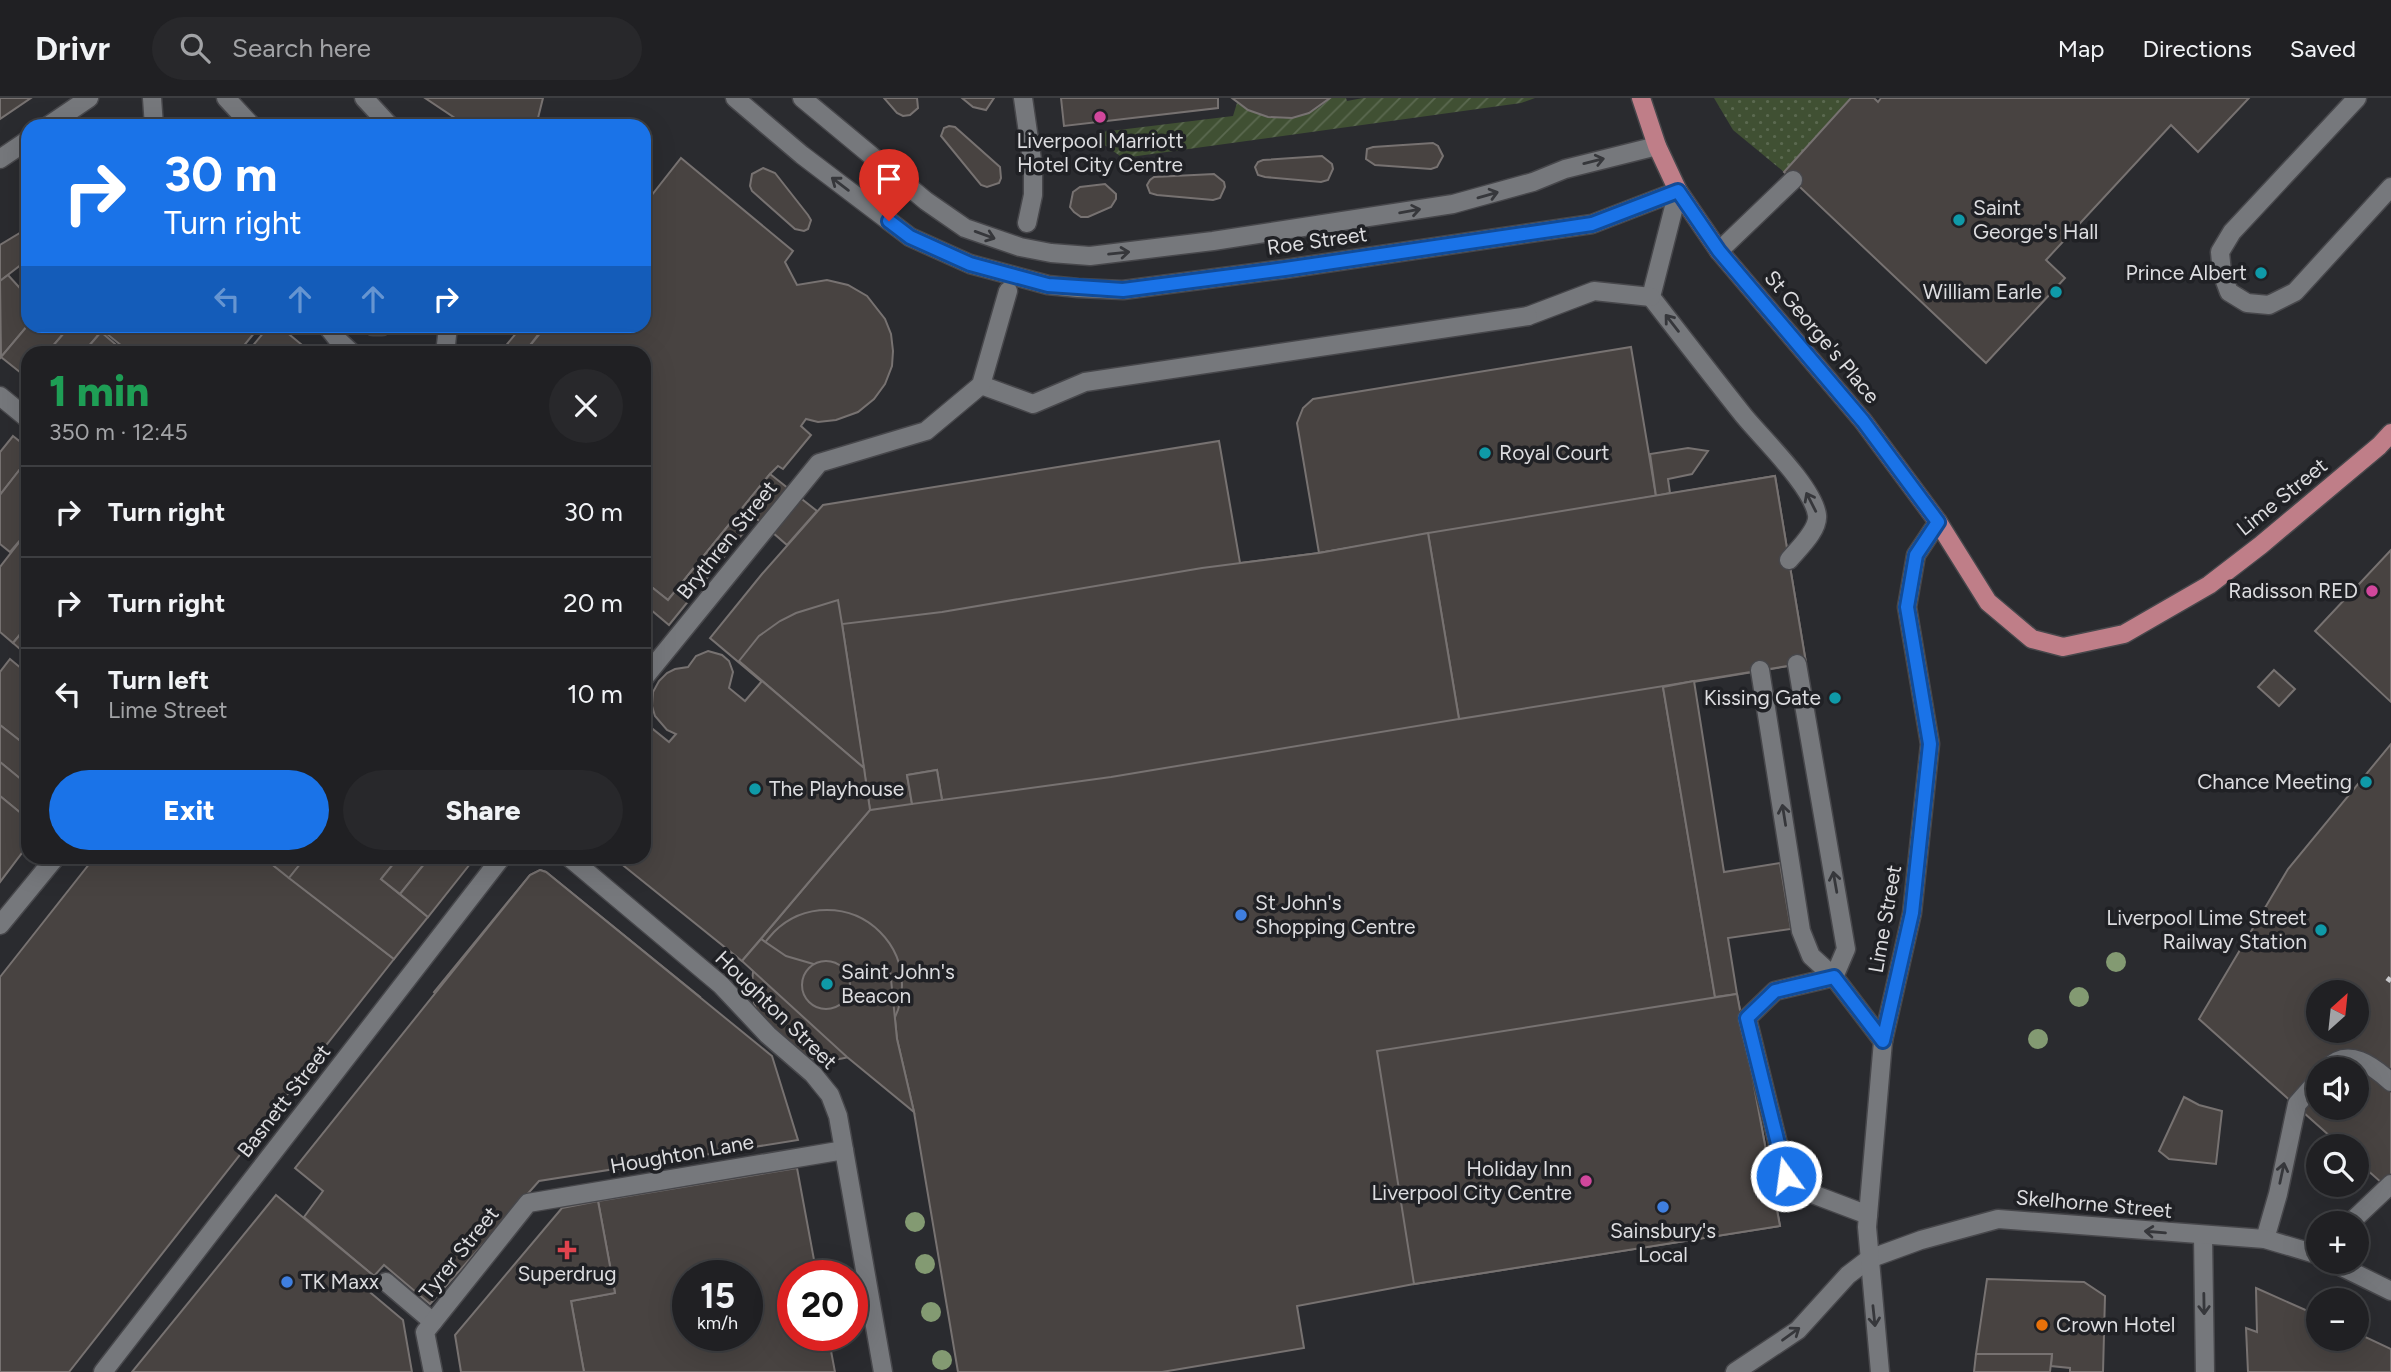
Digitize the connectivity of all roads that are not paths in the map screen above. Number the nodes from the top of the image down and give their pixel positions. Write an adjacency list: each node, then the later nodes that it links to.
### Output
1 (89, 98): 10 (street)
2 (152, 98): 11 (street)
3 (226, 98): 12 (street)
4 (364, 98): 13 (street)
5 (735, 98): 19 (street, Roe Street, one-way to 5)
6 (802, 98): 15 (street, Roe Street, one-way to 15)
7 (1023, 98): 20 (street)
8 (1641, 98): 15 (main road, St George's Place)
9 (2357, 98): 18 (street)
10 (58, 119)
11 (154, 119)
12 (245, 119)
13 (384, 119)
14 (21, 145): 16 (street)
15 (1657, 146): 19 (main road, St George's Place)
16 (0, 159)
17 (1793, 180): 21 (street)
18 (2391, 187)
19 (1678, 191): 21 (main road, St George's Place); 23 (street)
20 (1027, 223)
21 (1719, 251): 30 (main road, St George's Place)
22 (1008, 291): 26 (street)
23 (1651, 297): 26 (street); 31 (street, one-way to 23)
24 (332, 333): 25 (street)
25 (344, 346)
26 (981, 385): 34 (street, Brythren Street)
27 (2, 401): 28 (street)
28 (21, 414)
29 (2391, 433): 32 (main road, Lime Street)
30 (1938, 522): 32 (main road, St George's Place); 41 (street, Lime Street)
31 (1789, 560)
32 (2124, 634)
33 (1797, 664): 40 (street, one-way to 33)
34 (651, 669)
35 (1760, 670): 40 (street, one-way to 35)
36 (50, 864): 39 (street)
37 (496, 864): 58 (street, Basnett Street)
38 (577, 864): 45 (street, Houghton Street)
39 (0, 925)
40 (1834, 977): 41 (street); 49 (street)
41 (1883, 1041): 49 (street, Lime Street)
42 (2369, 1063): 43 (street)
43 (2391, 1082)
44 (2306, 1094): 51 (street, one-way to 44)
45 (844, 1150): 47 (street, Houghton Lane); 60 (street, Houghton Street)
46 (2391, 1184): 48 (street)
47 (528, 1203): 57 (street, Tyrer Street)
48 (2363, 1211)
49 (1868, 1215): 53 (street, Lime Street)
50 (2203, 1236): 51 (street, Skelhorne Street); 53 (street, Skelhorne Street, one-way to 53); 63 (street, one-way to 63)
51 (2265, 1239): 52 (street, Skelhorne Street)
52 (2306, 1251)
53 (1869, 1259): 61 (street, Skelhorne Street, one-way to 53); 62 (street, Lime Street, one-way to 62)
54 (2356, 1274): 56 (street)
55 (386, 1282): 57 (street)
56 (2391, 1291)
57 (429, 1327): 59 (street)
58 (103, 1372)
59 (433, 1372)
60 (883, 1372)
61 (1735, 1372)
62 (1880, 1372)
63 (2205, 1372)

